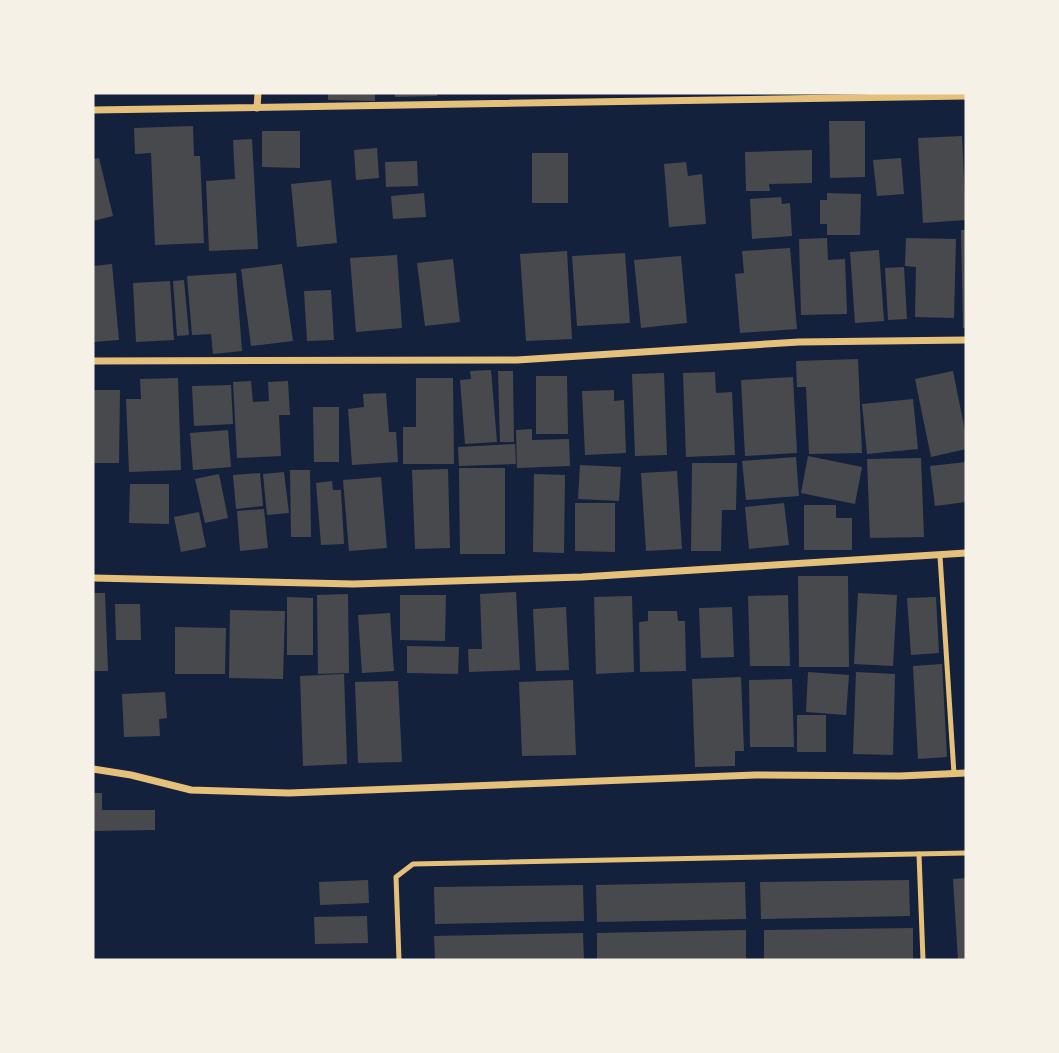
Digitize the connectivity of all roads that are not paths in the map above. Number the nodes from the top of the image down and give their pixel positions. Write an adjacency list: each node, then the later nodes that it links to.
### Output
1 (258, 93): 3 (street)
2 (966, 96): 3 (street)
3 (257, 108): 4 (street)
4 (93, 110)
5 (966, 340): 6 (street)
6 (93, 361)
7 (966, 553): 8 (street)
8 (940, 556): 9 (street); 11 (lane)
9 (93, 578)
10 (93, 769): 11 (street)
11 (954, 774): 12 (street)
12 (966, 774)
13 (966, 853): 14 (lane)
14 (919, 854): 15 (lane); 16 (lane)
15 (399, 960)
16 (923, 960)

